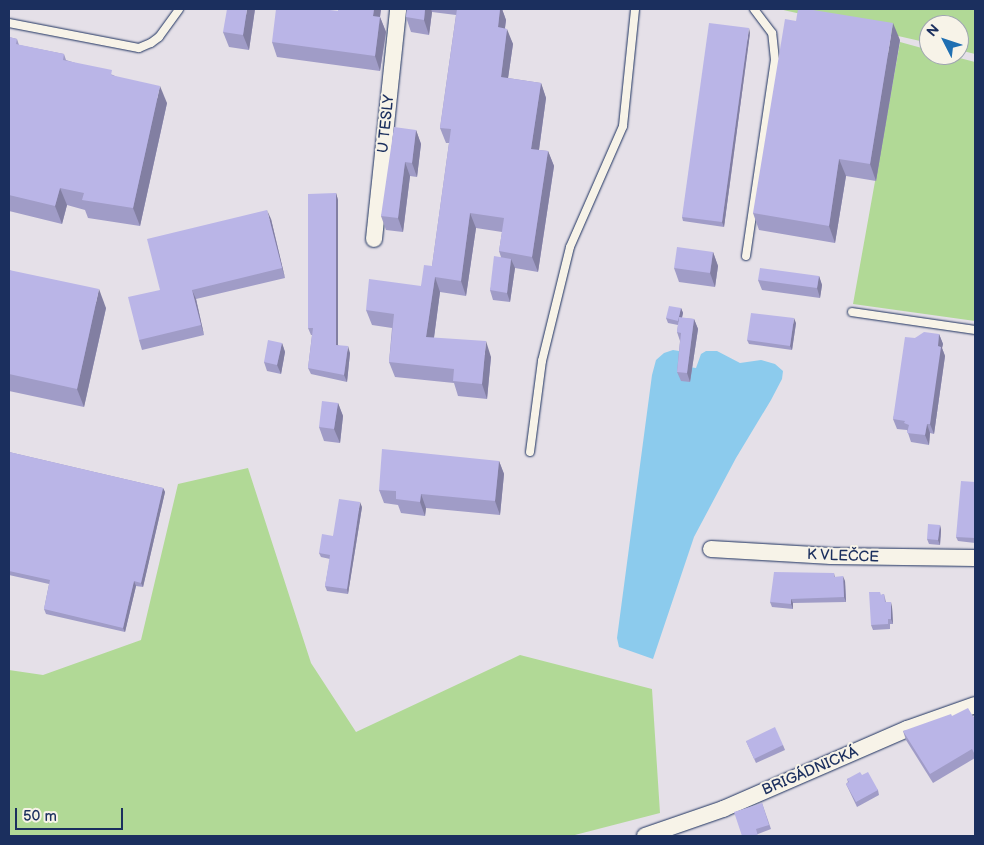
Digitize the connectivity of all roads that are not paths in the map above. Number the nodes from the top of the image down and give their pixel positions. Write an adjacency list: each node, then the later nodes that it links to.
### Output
1 (179, 9): 5 (lane)
2 (398, 9): 6 (street, U TESLY)
3 (635, 9): 10 (lane)
4 (754, 9): 7 (lane)
5 (9, 23)
6 (374, 239)
7 (746, 256)
8 (852, 312): 9 (lane)
9 (975, 330)
10 (530, 452)
11 (710, 549): 12 (street, K VLEČCE)
12 (975, 558)
13 (975, 705): 14 (street, BRIGÁDNICKÁ)
14 (645, 836)

